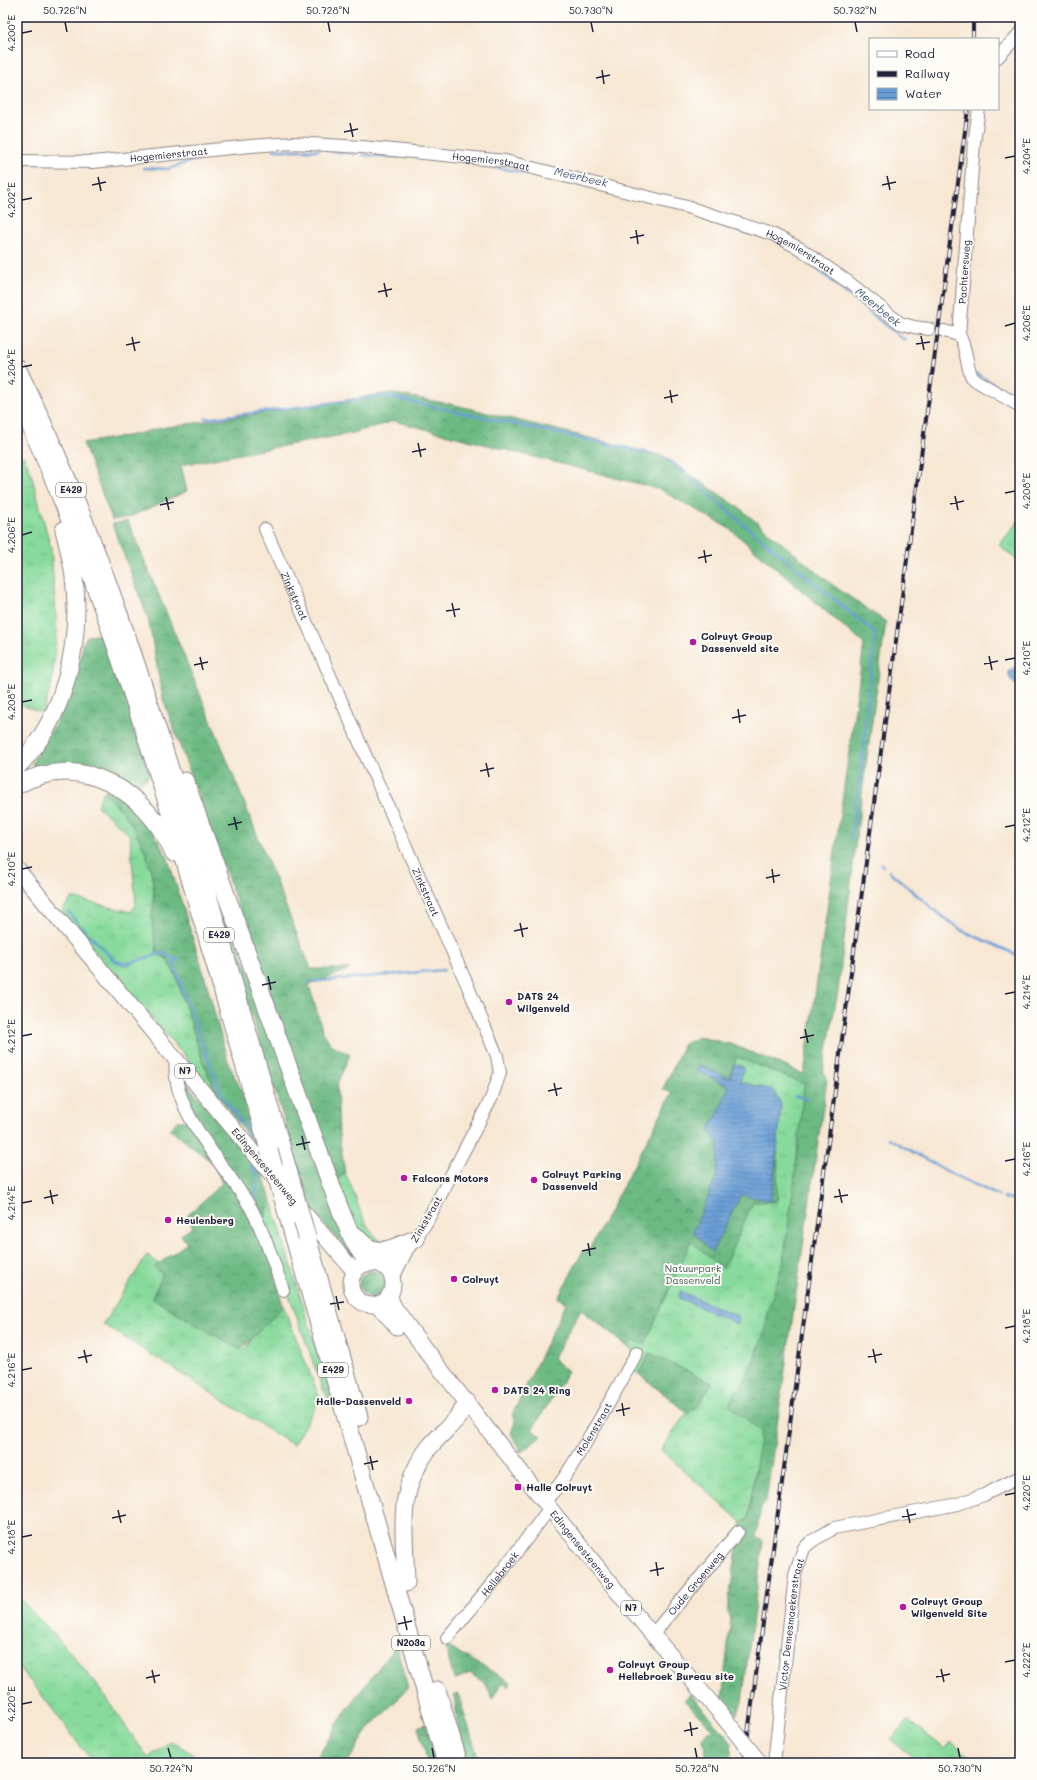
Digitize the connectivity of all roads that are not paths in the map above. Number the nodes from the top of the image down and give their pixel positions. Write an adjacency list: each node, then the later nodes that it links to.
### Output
1 (1020, 32): 2 (street)
2 (999, 56)
3 (979, 110): 7 (street, Pachtersweg)
4 (17, 161): 5 (street, Hogemierstraat)
5 (929, 328)
6 (944, 331): 7 (street)
7 (959, 335): 10 (street, Pachtersweg)
8 (17, 368): 13 (highway, E429)
9 (17, 397): 11 (highway, E429)
10 (1020, 406)
11 (55, 485): 14 (highway); 17 (highway, E429)
12 (265, 529): 20 (street, Zinkstraat)
13 (148, 700): 19 (highway); 30 (highway, E429, bridge)
14 (17, 767)
15 (17, 785): 17 (highway)
16 (17, 869): 18 (main road, Edingensesteenweg / N7)
17 (192, 887): 30 (highway, E429, bridge)
18 (176, 1060): 22 (main road, Edingensesteenweg / N7); 24 (street)
19 (348, 1226): 20 (highway); 21 (highway)
20 (412, 1245): 21 (street, Zinkstraat); 23 (street, Zinkstraat)
21 (376, 1264): 22 (main road); 23 (main road)
22 (355, 1272): 25 (main road)
23 (392, 1280): 25 (main road)
24 (283, 1290)
25 (383, 1300): 27 (main road, Edingensesteenweg / N7)
26 (637, 1352): 29 (street, Molenstraat)
27 (467, 1410): 29 (main road, Edingensesteenweg / N7); 32 (highway)
28 (1020, 1477): 38 (street, Victor Demesmaekerstraat)
29 (547, 1505): 33 (main road, Edingensesteenweg / N7); 34 (street, Hellebroek)
30 (383, 1521): 32 (highway, N203a); 35 (highway, N203a)
31 (738, 1532): 33 (street, Oude Groenweg)
32 (406, 1583): 36 (highway, N203a)
33 (653, 1634): 37 (main road, Edingensesteenweg / N7, bridge)
34 (447, 1638)
35 (446, 1763)
36 (458, 1763)
37 (760, 1763)
38 (774, 1763)

